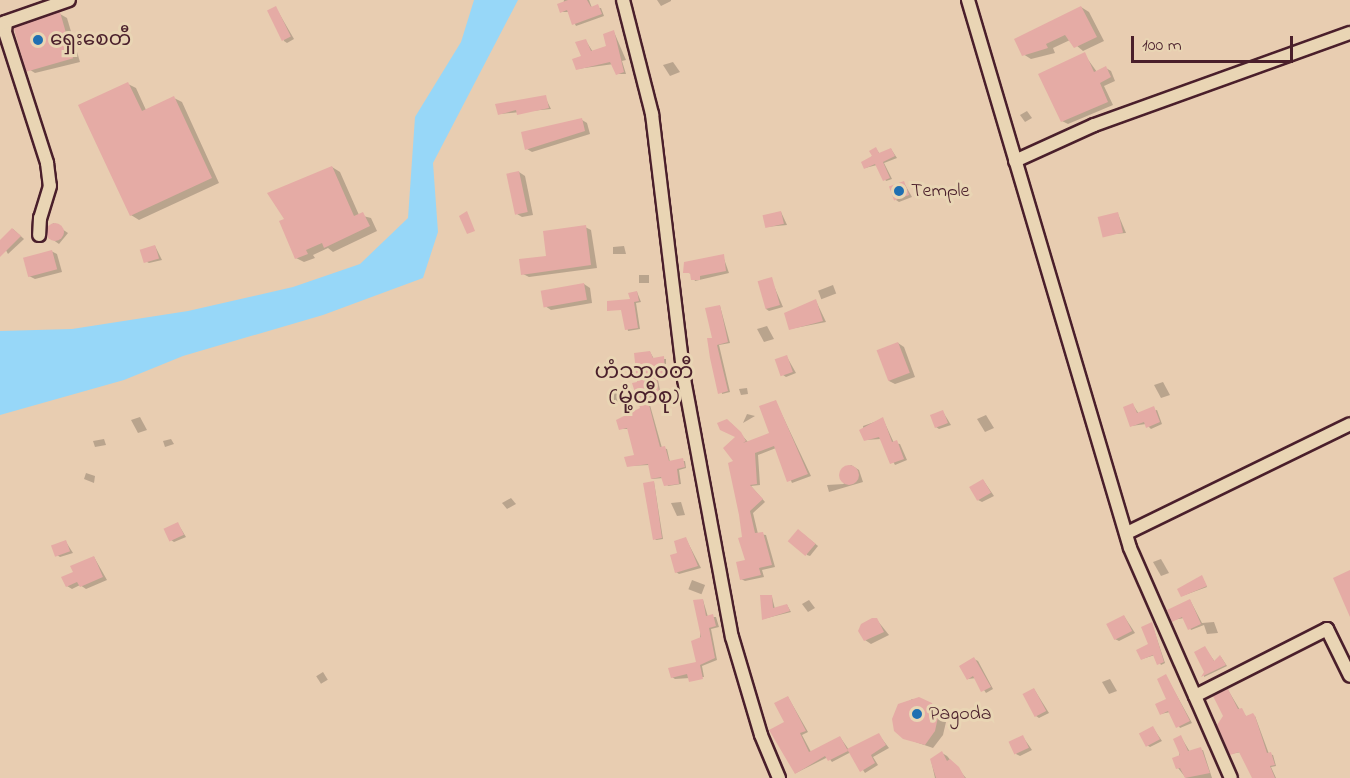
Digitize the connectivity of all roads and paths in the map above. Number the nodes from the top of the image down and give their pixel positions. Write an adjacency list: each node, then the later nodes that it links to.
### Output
1 (69, 0): 4 (street)
2 (623, 0): 12 (street)
3 (968, 0): 6 (street)
4 (3, 23): 7 (street)
5 (1350, 33): 6 (street)
6 (1015, 161): 9 (street)
7 (39, 235)
8 (1350, 424): 9 (street)
9 (1127, 533): 11 (street)
10 (1350, 676): 11 (street)
11 (1195, 696): 13 (street)
12 (779, 778)
13 (1232, 778)

